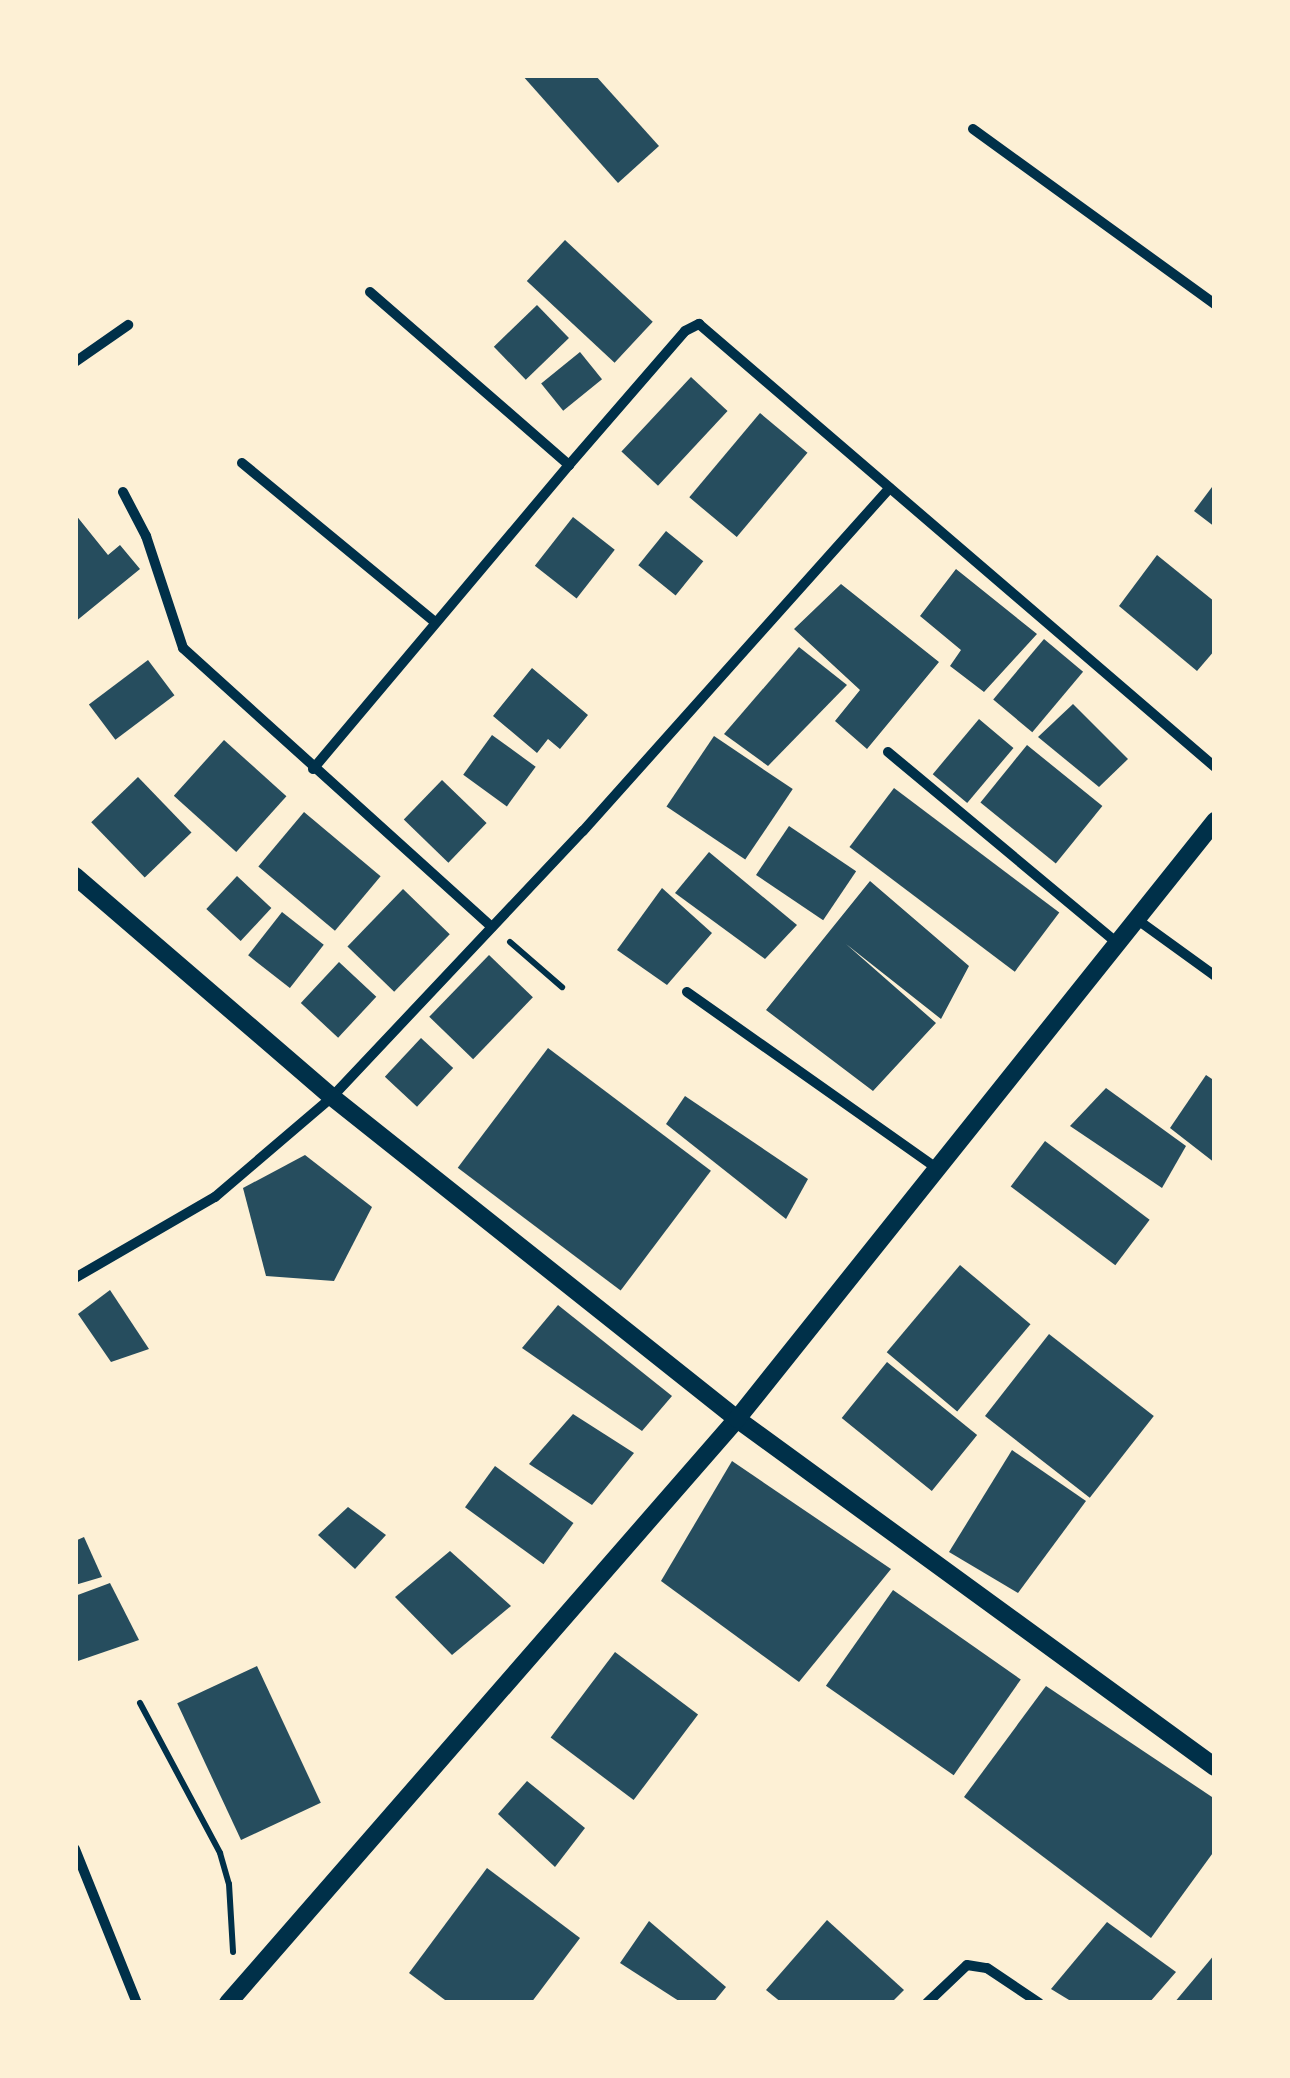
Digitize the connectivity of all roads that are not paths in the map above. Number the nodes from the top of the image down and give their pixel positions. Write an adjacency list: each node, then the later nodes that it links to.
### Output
1 (973, 129): 3 (street)
2 (370, 292): 7 (street)
3 (1215, 304)
4 (128, 325): 5 (street)
5 (75, 362)
6 (242, 462): 10 (street)
7 (568, 465): 8 (street); 10 (street)
8 (890, 488): 12 (street); 17 (street)
9 (123, 492): 13 (street)
10 (436, 623): 13 (street)
11 (888, 752): 18 (street)
12 (1215, 767)
13 (313, 769): 17 (street)
14 (1215, 822): 16 (street)
15 (75, 876): 21 (street)
16 (1134, 917): 18 (street); 19 (street)
17 (492, 927): 21 (street)
18 (1116, 942): 22 (street)
19 (1215, 976)
20 (687, 992): 22 (street)
21 (332, 1096): 23 (street); 24 (street)
22 (935, 1167): 24 (street)
23 (75, 1278)
24 (736, 1419): 25 (street); 27 (street)
25 (1215, 1766)
26 (75, 1849): 28 (street)
27 (230, 2001)
28 (137, 2003)
29 (927, 2003): 30 (street)
30 (1040, 2003)

